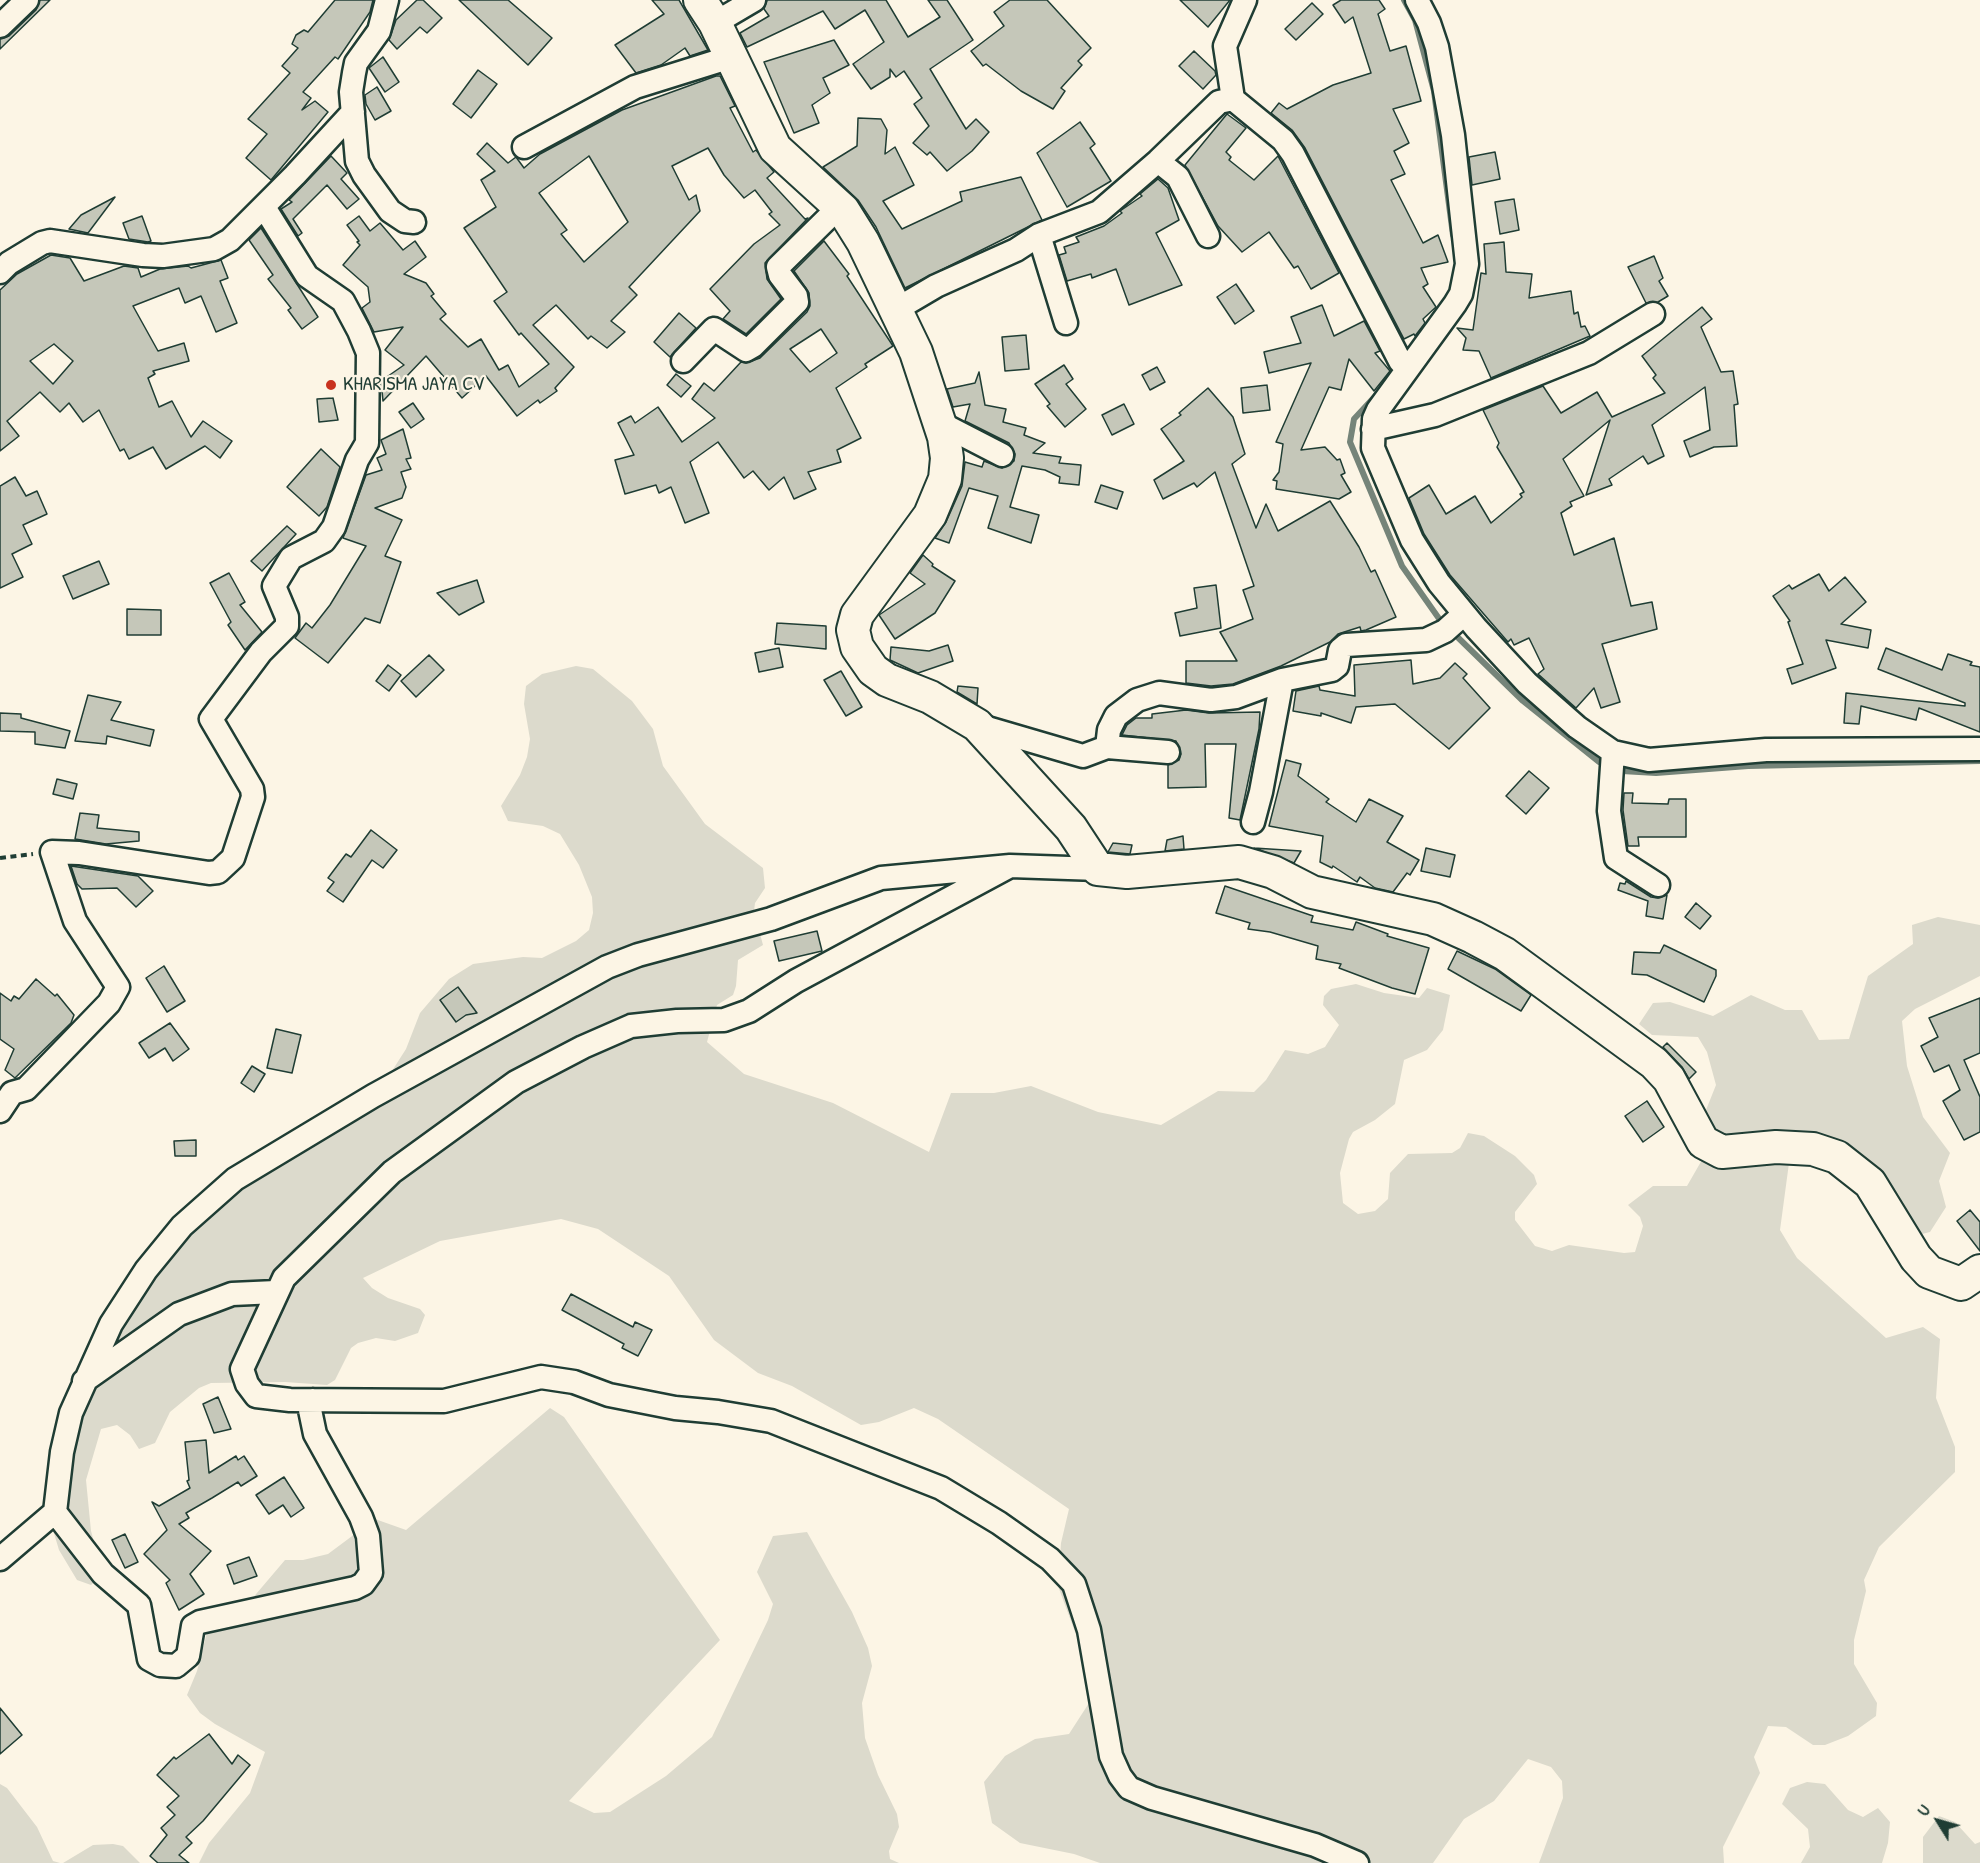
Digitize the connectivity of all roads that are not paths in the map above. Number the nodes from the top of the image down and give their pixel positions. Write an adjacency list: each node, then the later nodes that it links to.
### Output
1 (27, 0): 7 (street)
2 (387, 0): 10 (street)
3 (754, 0): 6 (street)
4 (1245, 0): 9 (street)
5 (1417, 0): 23 (street)
6 (707, 11): 8 (street)
7 (0, 26)
8 (731, 57): 11 (street); 14 (street)
9 (1233, 99): 12 (street); 23 (street)
10 (353, 112): 13 (street); 15 (street)
11 (524, 147)
12 (1158, 161): 16 (street); 17 (street)
13 (264, 207): 18 (street); 38 (street)
14 (839, 207): 19 (street); 22 (street)
15 (414, 222)
16 (1039, 235): 19 (street); 21 (street)
17 (1209, 236)
18 (0, 272)
19 (897, 309): 24 (street)
20 (1653, 314): 25 (street)
21 (1066, 323)
22 (683, 361)
23 (1404, 366): 25 (street)
24 (940, 423): 26 (street); 29 (street)
25 (1373, 429): 27 (street)
26 (1002, 455)
27 (1455, 622): 28 (street); 33 (street)
28 (1282, 680): 30 (street); 34 (street)
29 (977, 725): 30 (street); 36 (street)
30 (1107, 747): 32 (street)
31 (1980, 748): 33 (street)
32 (1168, 752)
33 (1611, 761): 37 (street)
34 (1252, 822)
35 (1010, 866): 36 (street); 40 (street); 41 (street)
36 (1098, 869): 39 (street)
37 (1658, 885)
38 (0, 1111)
39 (1980, 1270)
40 (276, 1292): 41 (street); 42 (street)
41 (83, 1382): 43 (street)
42 (313, 1400): 43 (street); 45 (street)
43 (55, 1512): 44 (street)
44 (0, 1559)
45 (1357, 1863)

